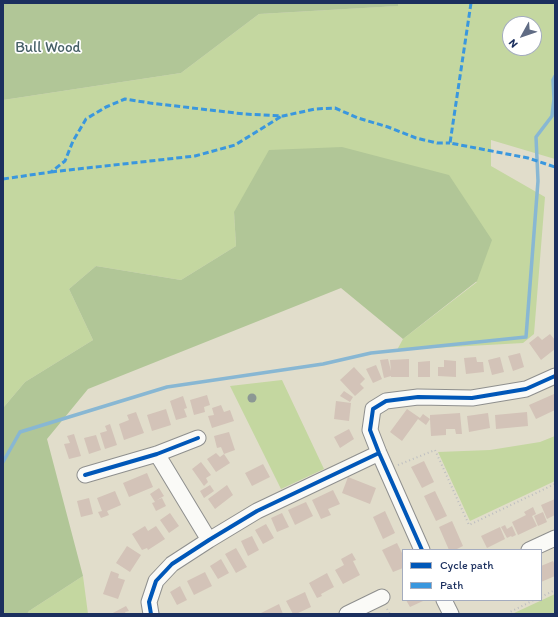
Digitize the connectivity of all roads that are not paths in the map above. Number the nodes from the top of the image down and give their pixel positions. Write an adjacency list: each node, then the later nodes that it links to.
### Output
1 (555, 376): 3 (street)
2 (198, 438): 4 (street)
3 (378, 453): 7 (street); 8 (street)
4 (157, 454): 5 (street); 7 (street)
5 (85, 475)
6 (555, 538): 9 (street)
7 (208, 540): 12 (street)
8 (422, 549)
9 (531, 549)
10 (382, 597): 13 (street)
11 (444, 601): 14 (street)
12 (151, 614)
13 (347, 614)
14 (451, 614)

